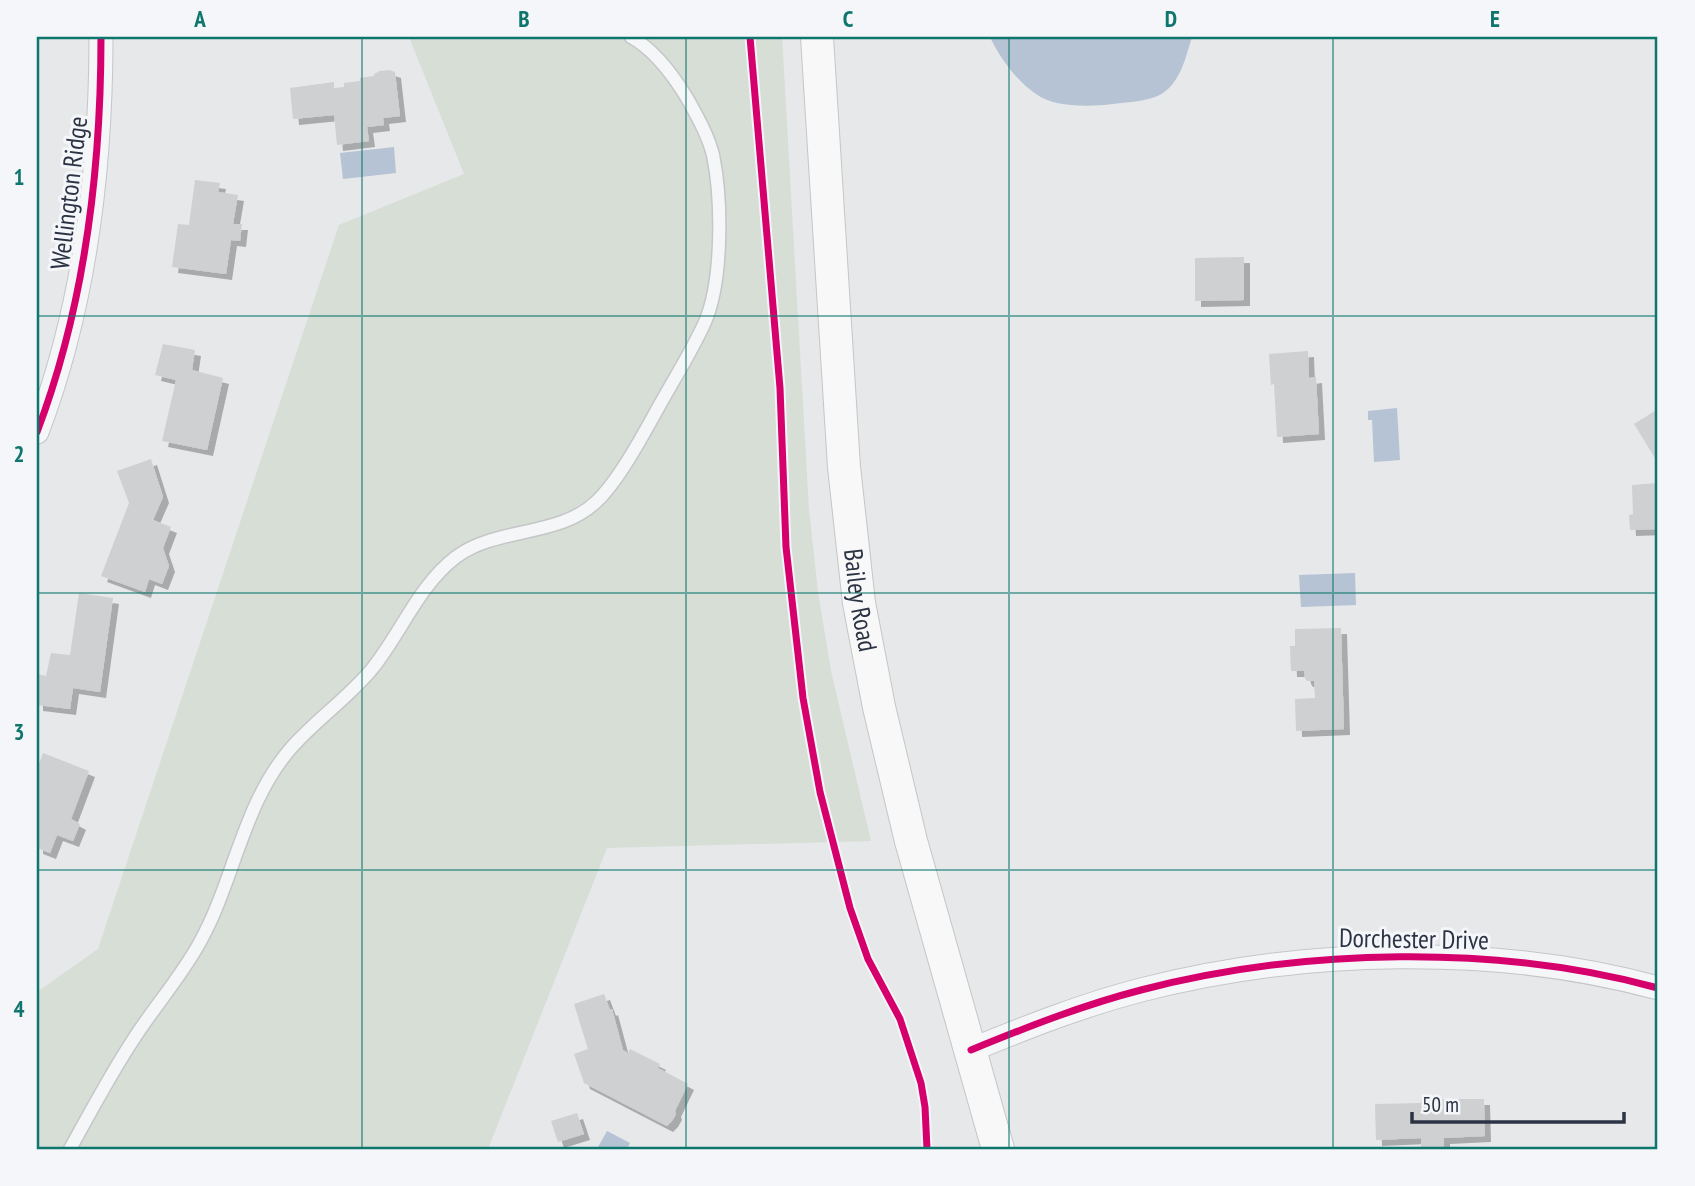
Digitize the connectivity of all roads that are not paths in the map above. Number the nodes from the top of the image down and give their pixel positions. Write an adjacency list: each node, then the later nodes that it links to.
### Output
1 (101, 37): 4 (street, Wellington Ridge)
2 (631, 37): 7 (lane)
3 (817, 37): 6 (main road, Bailey Road)
4 (37, 432)
5 (1658, 988): 6 (street, Dorchester Drive)
6 (971, 1050): 8 (main road, Bailey Road)
7 (70, 1149)
8 (998, 1149)

